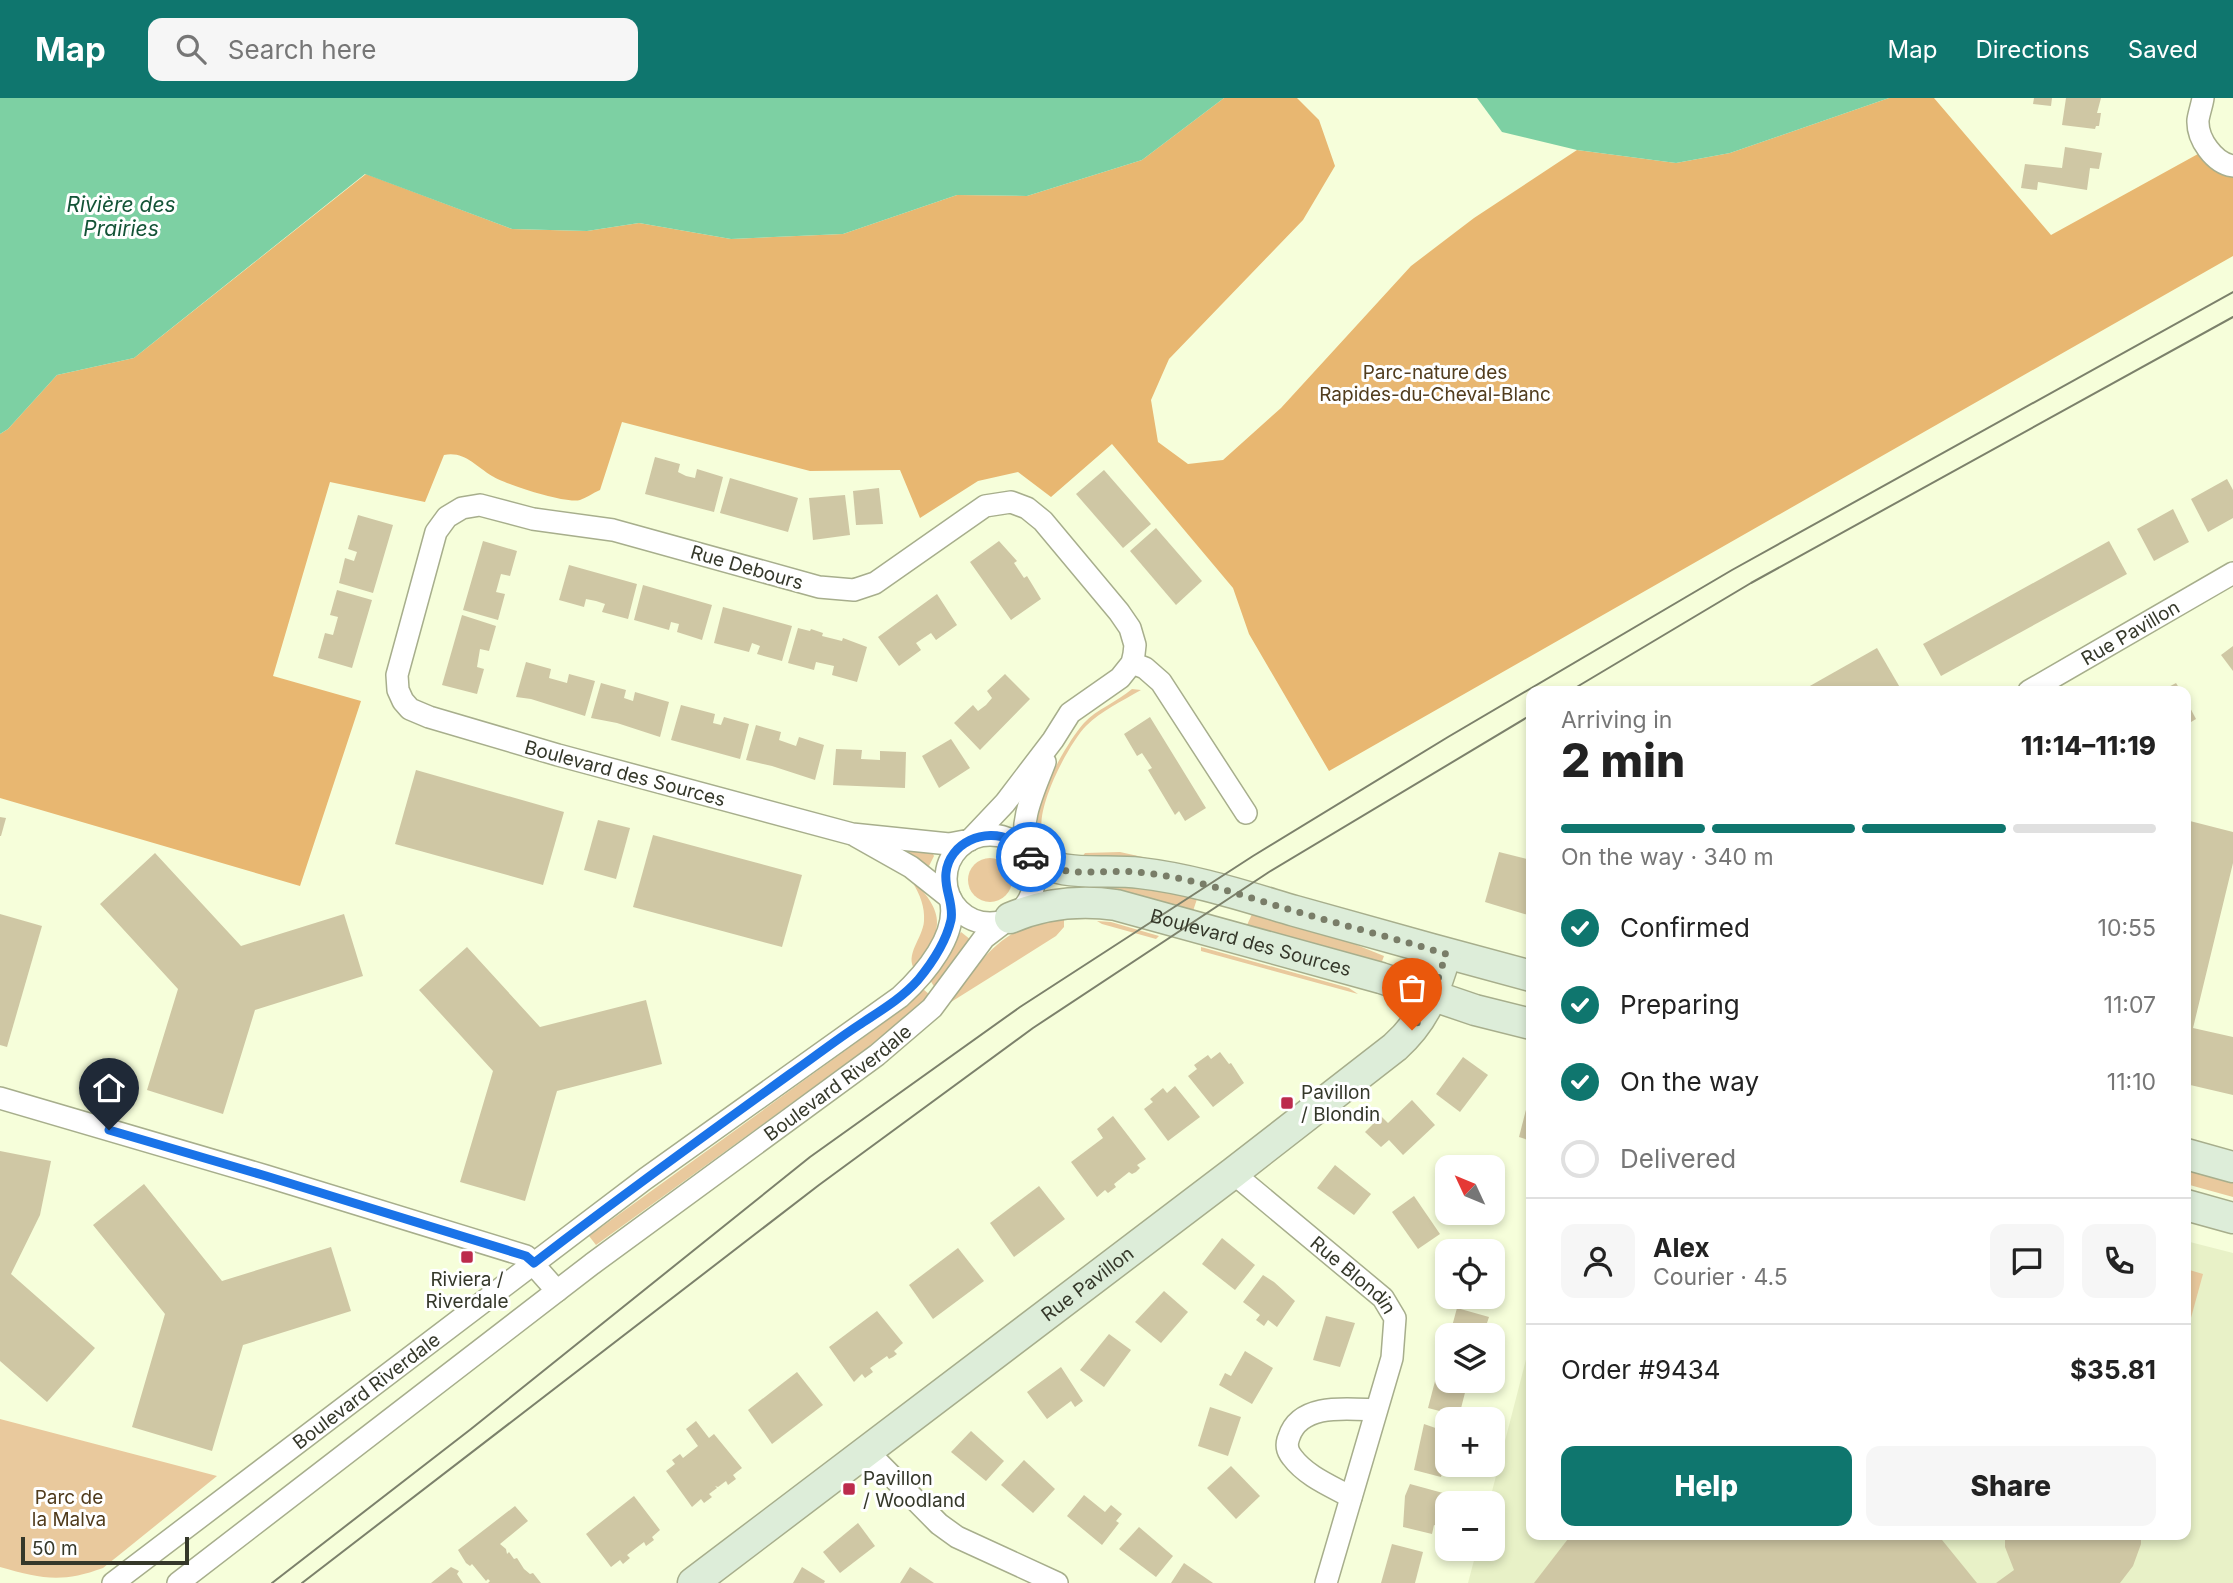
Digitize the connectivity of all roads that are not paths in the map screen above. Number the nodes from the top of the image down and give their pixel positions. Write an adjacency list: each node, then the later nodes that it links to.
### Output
1 (2203, 98): 2 (street)
2 (2233, 166)
3 (2233, 573): 5 (street, Rue Pavillon)
4 (1132, 663): 6 (street, Rue Debours); 7 (street); 8 (street)
5 (2038, 686)
6 (403, 701): 9 (street, Boulevard des Sources)
7 (1053, 740): 10 (street); 11 (street)
8 (1246, 813)
9 (852, 834): 10 (street, Boulevard des Sources); 12 (street, Boulevard des Sources)
10 (970, 840): 11 (street); 12 (street)
11 (1027, 853): 13 (street); 14 (street, Boulevard des Sources)
12 (950, 898): 13 (street); 24 (street, Boulevard Riverdale)
13 (1010, 918): 16 (street, Boulevard des Sources); 25 (street, Boulevard Riverdale)
14 (1446, 954): 15 (street, Boulevard des Sources); 16 (street, Rue Pavillon)
15 (1526, 975)
16 (1434, 996): 17 (street, Boulevard des Sources); 21 (street, Rue Pavillon)
17 (1526, 1023)
18 (0, 1098): 24 (street)
19 (2191, 1155): 20 (street)
20 (2233, 1167)
21 (1233, 1173): 26 (street, Rue Blondin); 27 (street, Rue Pavillon)
22 (2191, 1206): 23 (street)
23 (2233, 1218)
24 (534, 1263): 25 (street); 29 (street, Boulevard Riverdale)
25 (556, 1291): 30 (street, Boulevard Riverdale)
26 (1376, 1410): 28 (street, Rue Blondin); 28 (street)
27 (867, 1451): 31 (street, Rue Pavillon); 32 (street)
28 (1351, 1497): 33 (street, Rue Blondin)
29 (113, 1583)
30 (178, 1583)
31 (693, 1583)
32 (1057, 1583)
33 (1326, 1583)

